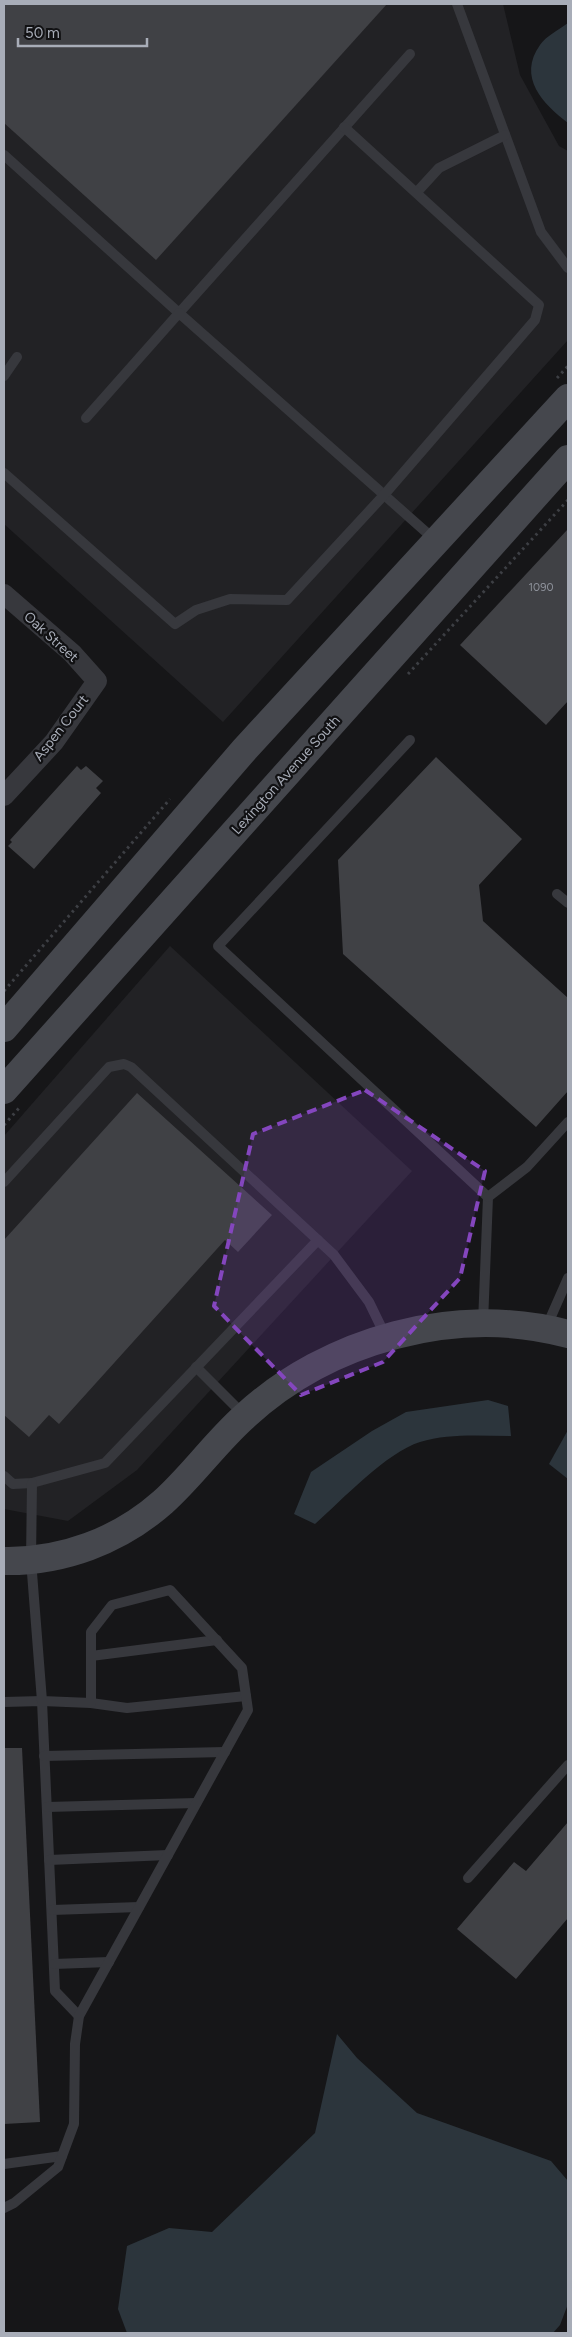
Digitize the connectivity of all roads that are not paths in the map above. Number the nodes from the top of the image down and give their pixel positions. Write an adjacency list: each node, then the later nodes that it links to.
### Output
1 (456, 4): 4 (lane)
2 (410, 54): 3 (lane)
3 (344, 127): 6 (lane); 8 (lane)
4 (505, 135): 6 (lane); 7 (lane)
5 (4, 155): 8 (lane)
6 (416, 192): 15 (lane)
7 (568, 268)
8 (178, 312): 12 (lane); 15 (lane)
9 (17, 357): 10 (lane)
10 (4, 376)
11 (568, 398): 16 (street)
12 (86, 418)
13 (568, 459): 24 (street, Lexington Avenue South)
14 (4, 473): 15 (lane)
15 (384, 495): 16 (lane)
16 (436, 541): 23 (street)
17 (4, 594): 18 (street, Oak Street)
18 (97, 681): 20 (street, Aspen Court)
19 (410, 740): 27 (lane)
20 (4, 796)
21 (557, 894): 22 (lane)
22 (568, 903)
23 (4, 1028)
24 (4, 1090)
25 (568, 1122): 27 (lane)
26 (4, 1182): 28 (lane)
27 (488, 1197): 30 (lane)
28 (318, 1240): 32 (lane); 33 (lane)
29 (568, 1278): 31 (lane)
30 (483, 1324): 31 (street); 32 (street)
31 (557, 1332)
32 (386, 1338): 34 (street)
33 (196, 1367): 34 (lane); 36 (lane)
34 (246, 1416): 37 (street)
35 (4, 1476): 36 (lane)
36 (32, 1483): 37 (lane)
37 (31, 1560): 38 (street); 42 (lane)
38 (4, 1561)
39 (217, 1640): 40 (lane); 40 (lane); 41 (lane)
40 (91, 1656): 44 (lane)
41 (246, 1696): 44 (lane); 45 (lane)
42 (42, 1701): 43 (lane); 44 (lane); 46 (lane)
43 (4, 1702)
44 (91, 1703)
45 (225, 1752): 46 (lane); 48 (lane)
46 (44, 1756): 49 (lane)
47 (568, 1765): 52 (lane)
48 (196, 1804): 49 (lane); 50 (lane)
49 (47, 1807): 51 (lane)
50 (168, 1855): 51 (lane); 53 (lane)
51 (49, 1860): 54 (lane)
52 (468, 1878)
53 (139, 1908): 54 (lane); 55 (lane)
54 (52, 1910): 56 (lane)
55 (109, 1962): 56 (lane); 57 (lane)
56 (54, 1964): 57 (lane)
57 (79, 2016): 58 (lane)
58 (62, 2156): 59 (lane); 60 (lane)
59 (4, 2164)
60 (4, 2208)

